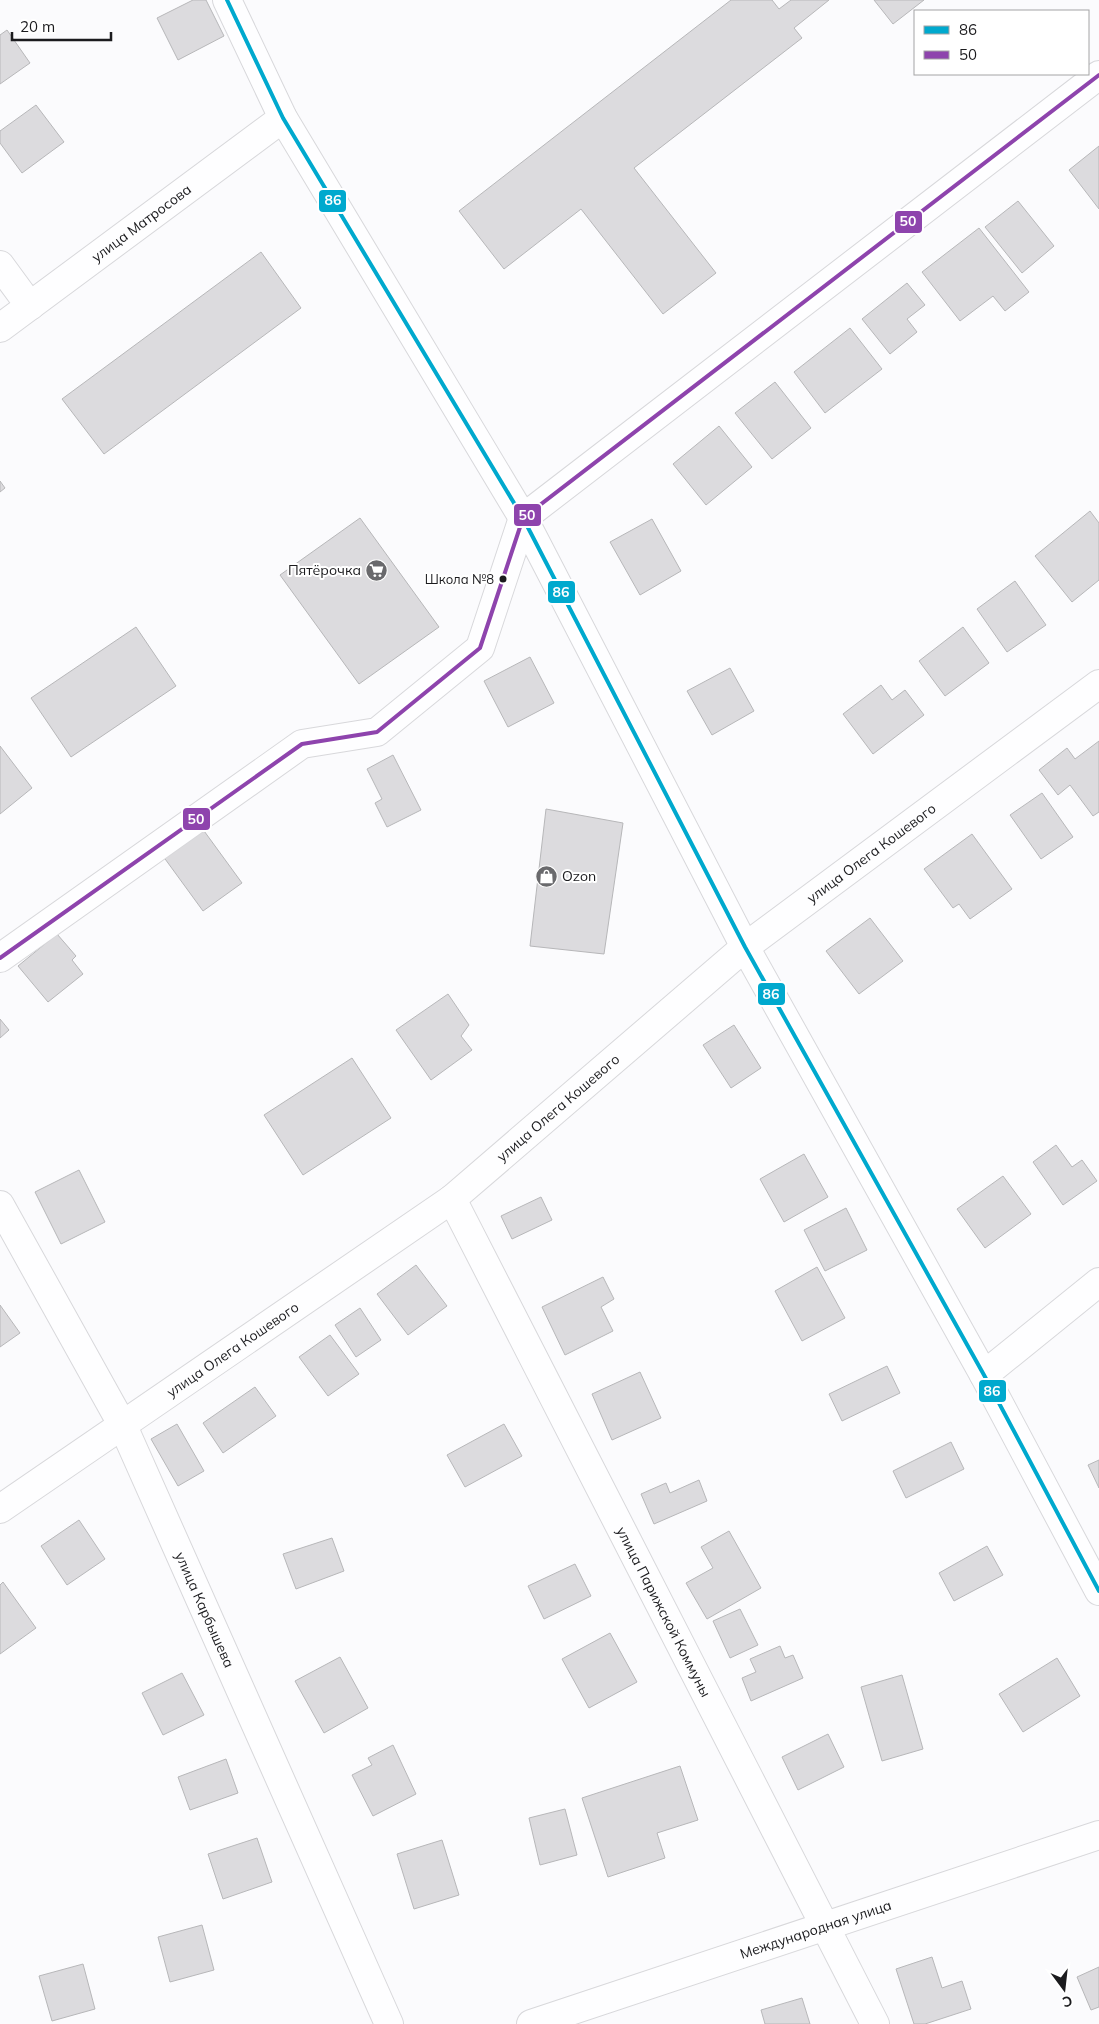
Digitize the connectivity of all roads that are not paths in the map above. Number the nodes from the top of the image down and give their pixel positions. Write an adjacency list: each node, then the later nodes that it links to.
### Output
1 (227, 0): 3 (street)
2 (1099, 75): 7 (street)
3 (283, 118): 5 (street, улица Матросова); 7 (street)
4 (0, 265): 5 (street)
5 (30, 306): 6 (street, улица Матросова)
6 (0, 328)
7 (523, 518): 9 (street); 10 (street)
8 (1099, 684): 9 (street, улица Олега Кошевого)
9 (745, 947): 11 (street, улица Олега Кошевого); 14 (street)
10 (0, 958)
11 (452, 1199): 15 (street, улица Олега Кошевого); 19 (street, улица Парижской Коммуны)
12 (0, 1205): 15 (street, улица Карбышева)
13 (1099, 1282): 14 (street)
14 (984, 1375): 17 (street)
15 (123, 1426): 16 (street, улица Олега Кошевого); 20 (street, улица Карбышева)
16 (0, 1509)
17 (1099, 1592)
18 (1099, 1835): 19 (street, Международная улица)
19 (826, 1926): 21 (street, Международная улица); 22 (street, улица Парижской Коммуны)
20 (389, 2024)
21 (532, 2024)
22 (875, 2024)

